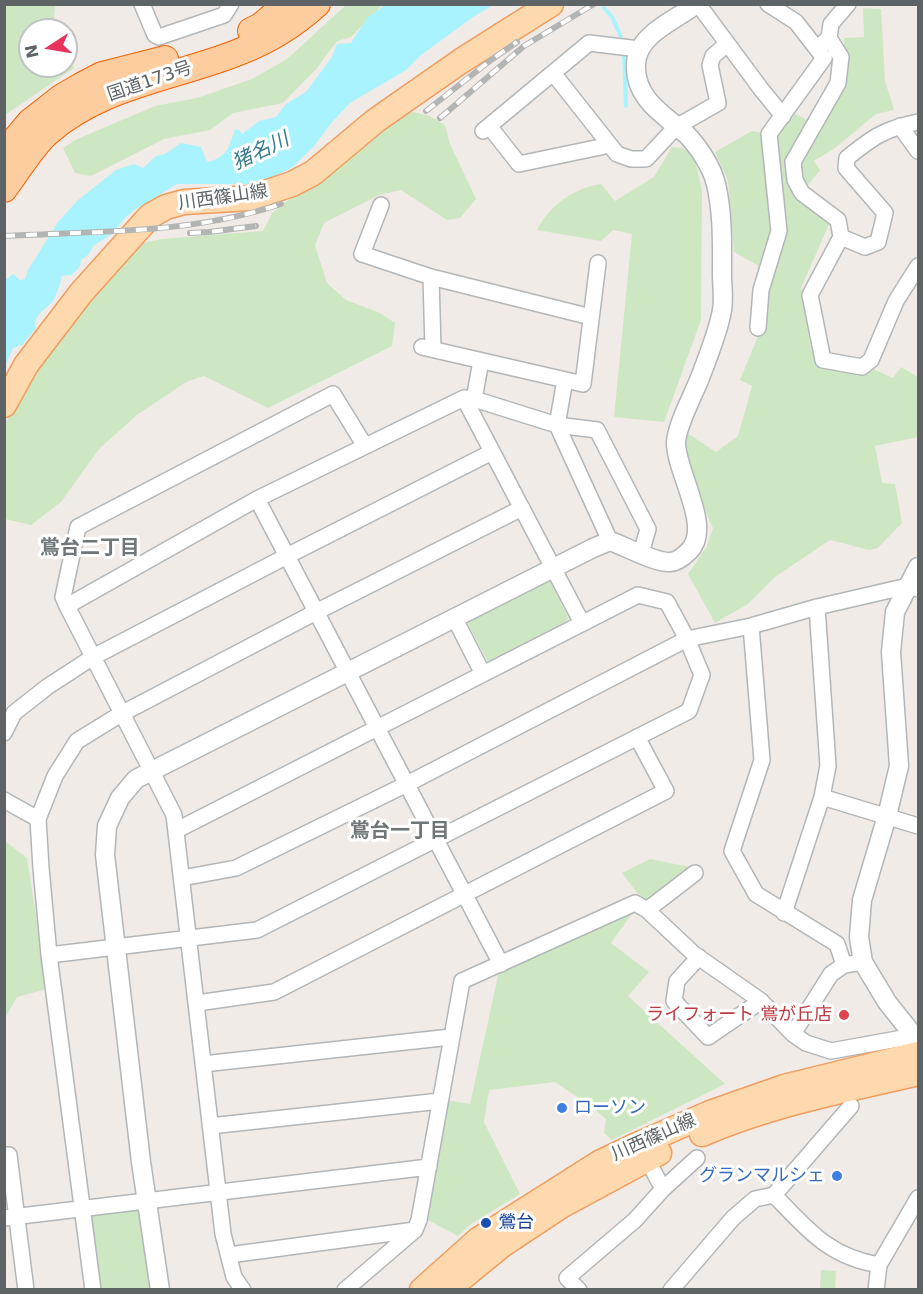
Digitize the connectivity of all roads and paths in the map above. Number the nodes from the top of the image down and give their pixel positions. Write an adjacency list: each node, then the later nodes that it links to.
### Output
1 (142, 4): 2 (street)
2 (231, 4)
3 (287, 4): 20 (highway, 国道173号)
4 (317, 4): 21 (highway, 国道173号)
5 (551, 4): 32 (main road, 川西篠山線)
6 (696, 4): 10 (street); 11 (street)
7 (768, 4): 12 (street)
8 (848, 4): 9 (street)
9 (829, 38): 12 (street); 23 (street)
10 (727, 44): 14 (street); 17 (street)
11 (639, 49): 13 (street); 17 (street)
12 (817, 49): 14 (street)
13 (553, 73): 18 (street); 18 (street)
14 (783, 116): 28 (street)
15 (918, 122): 16 (street)
16 (900, 126): 19 (street); 23 (street)
17 (676, 127): 18 (street); 39 (street)
18 (610, 144)
19 (918, 151)
20 (4, 153)
21 (4, 189)
22 (381, 205): 26 (street)
23 (841, 237): 25 (street)
24 (598, 263): 27 (street)
25 (918, 266)
26 (431, 277): 27 (street); 29 (street)
27 (591, 317): 30 (street)
28 (758, 328)
29 (481, 361): 30 (street); 31 (street)
30 (565, 380): 33 (street)
31 (469, 398): 33 (street); 34 (street); 35 (street)
32 (4, 405)
33 (557, 425): 38 (street); 39 (street)
34 (365, 446): 36 (street); 44 (street)
35 (492, 452): 37 (street); 40 (street)
36 (257, 499): 40 (street); 44 (street)
37 (522, 508): 42 (street); 46 (street)
38 (610, 541): 39 (street); 42 (street)
39 (641, 553)
40 (287, 556): 46 (street); 51 (street)
41 (918, 567): 43 (street)
42 (552, 568): 47 (street); 48 (street)
43 (913, 587): 45 (street); 62 (street)
44 (67, 606): 51 (street)
45 (817, 607): 49 (street); 60 (street)
46 (316, 612): 52 (street); 54 (street)
47 (454, 617): 52 (street); 53 (street)
48 (582, 623): 50 (street); 53 (street)
49 (751, 626): 50 (street); 71 (street)
50 (687, 639): 57 (street); 59 (street)
51 (93, 657): 54 (street); 56 (street)
52 (347, 672): 55 (street); 58 (street)
53 (483, 674): 55 (street)
54 (121, 714): 58 (street); 63 (street)
55 (377, 728): 59 (street); 65 (street)
56 (4, 733)
57 (637, 737): 66 (street); 69 (street)
58 (150, 771): 65 (street); 73 (street)
59 (406, 784): 66 (street); 68 (street)
60 (822, 797): 62 (street); 71 (street)
61 (4, 800): 63 (street)
62 (887, 816): 64 (street); 76 (street)
63 (38, 819): 74 (street)
64 (918, 826)
65 (177, 830): 68 (street)
66 (435, 839): 69 (street); 72 (street)
67 (695, 873): 70 (street)
68 (182, 878): 72 (street)
69 (465, 896): 77 (street); 80 (street)
70 (647, 910): 75 (street); 77 (street)
71 (784, 913): 78 (street)
72 (189, 939): 73 (street); 80 (street)
73 (116, 947): 74 (street); 97 (street)
74 (49, 956): 98 (street)
75 (699, 957): 79 (street); 79 (street)
76 (863, 962): 78 (street); 83 (street)
77 (501, 964): 82 (street)
78 (844, 965): 81 (street)
79 (761, 1002): 81 (street)
80 (196, 1003): 84 (street)
81 (793, 1034): 83 (street)
82 (451, 1037): 84 (street); 86 (street)
83 (917, 1045): 89 (main road, 川西篠山線)
84 (203, 1064): 88 (street)
85 (918, 1073): 89 (main road, 川西篠山線)
86 (440, 1101): 88 (street); 92 (street)
87 (851, 1106): 95 (street)
88 (210, 1126): 94 (street)
89 (643, 1151): 93 (street); 108 (main road, 川西篠山線); 109 (main road, 川西篠山線)
90 (4, 1155): 99 (street)
91 (696, 1158): 93 (street)
92 (429, 1167): 94 (street); 100 (street)
93 (663, 1189): 110 (street)
94 (218, 1192): 97 (street); 101 (street)
95 (774, 1196): 102 (street); 111 (street)
96 (918, 1198): 102 (street)
97 (147, 1202): 98 (street); 105 (street)
98 (81, 1209): 99 (street); 104 (street)
99 (11, 1217): 103 (street)
100 (415, 1230): 101 (street); 107 (street)
101 (229, 1255): 106 (street)
102 (879, 1265): 112 (street)
103 (26, 1290)
104 (93, 1290)
105 (160, 1290)
106 (243, 1290)
107 (345, 1290)
108 (422, 1290)
109 (447, 1290)
110 (579, 1290)
111 (671, 1290)
112 (876, 1290)

